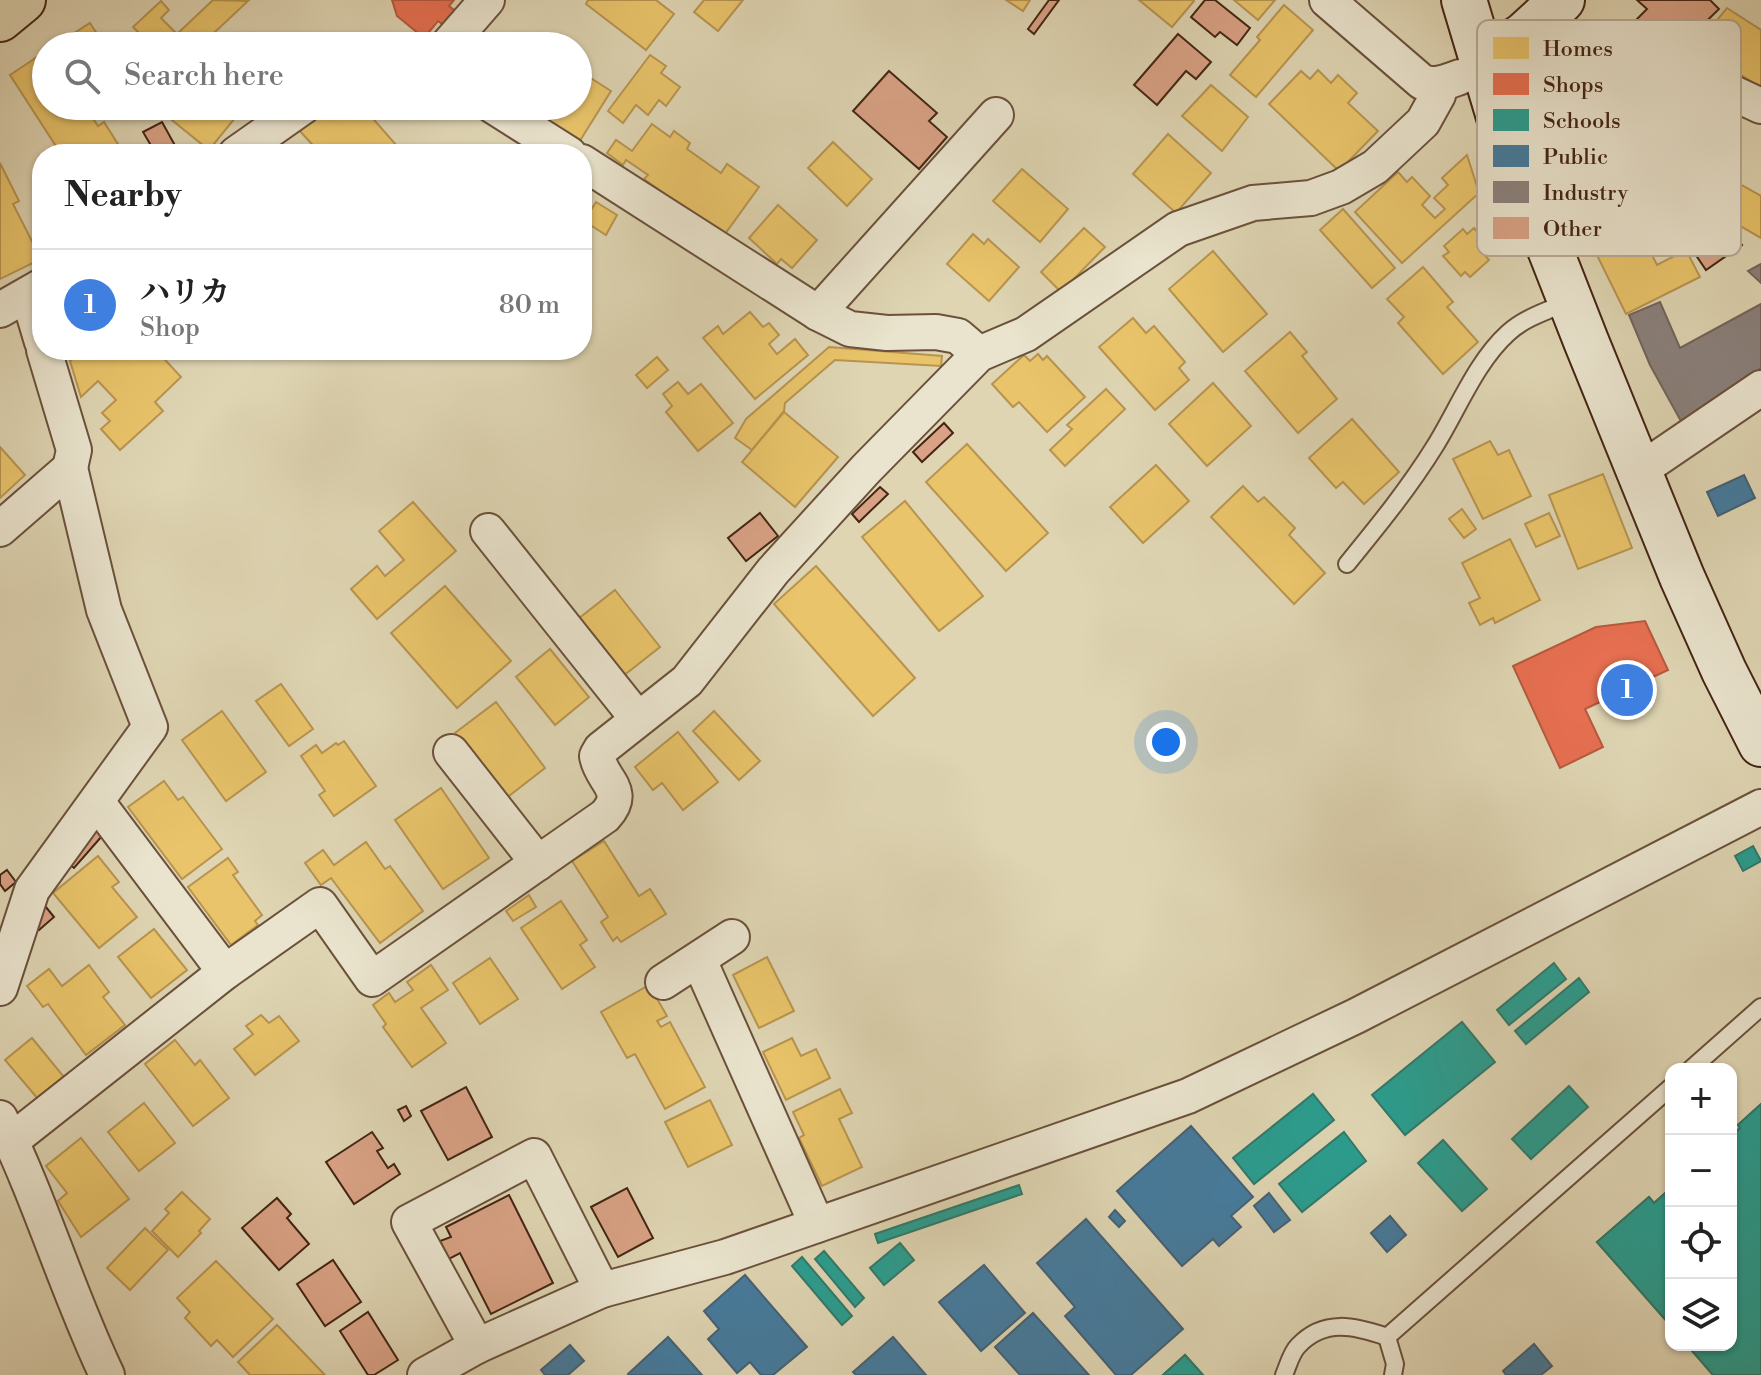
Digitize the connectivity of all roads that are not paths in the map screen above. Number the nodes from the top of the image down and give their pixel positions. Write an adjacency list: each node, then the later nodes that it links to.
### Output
1 (23, 0): 6 (main road)
2 (487, 0): 8 (street)
3 (1327, 0): 11 (street)
4 (1464, 0): 9 (street)
5 (1562, 0): 7 (street)
6 (0, 19)
7 (1540, 20)
8 (459, 32)
9 (1477, 41)
10 (1477, 67): 11 (street)
11 (1441, 84): 25 (street)
12 (1741, 97): 13 (street)
13 (1761, 106)
14 (996, 115): 23 (street)
15 (284, 120): 17 (street)
16 (515, 120): 18 (street)
17 (250, 144)
18 (553, 144)
19 (592, 168): 23 (street)
20 (1552, 256): 22 (street)
21 (23, 297): 24 (street)
22 (1570, 301): 29 (street); 32 (lane)
23 (818, 313): 25 (street)
24 (32, 318)
25 (979, 354): 33 (street)
26 (47, 360): 28 (street)
27 (1761, 388): 29 (street)
28 (70, 468): 30 (street); 36 (street)
29 (1639, 471): 34 (street)
30 (0, 529)
31 (488, 531): 33 (street)
32 (1347, 564)
33 (637, 718): 38 (street)
34 (1761, 744)
35 (451, 752): 38 (street)
36 (97, 802): 41 (street); 43 (street)
37 (1761, 807): 48 (street)
38 (538, 863): 41 (street)
39 (732, 937): 40 (street)
40 (699, 960): 42 (street); 48 (street)
41 (225, 972): 47 (street)
42 (663, 982)
43 (0, 988)
44 (1761, 1007): 45 (lane)
45 (1698, 1063)
46 (1665, 1092): 50 (lane)
47 (6, 1129): 52 (street)
48 (817, 1225): 49 (street)
49 (602, 1290): 51 (street); 51 (street)
50 (1387, 1337): 54 (lane); 55 (lane)
51 (477, 1346): 53 (street)
52 (107, 1375)
53 (425, 1375)
54 (1284, 1375)
55 (1393, 1375)

